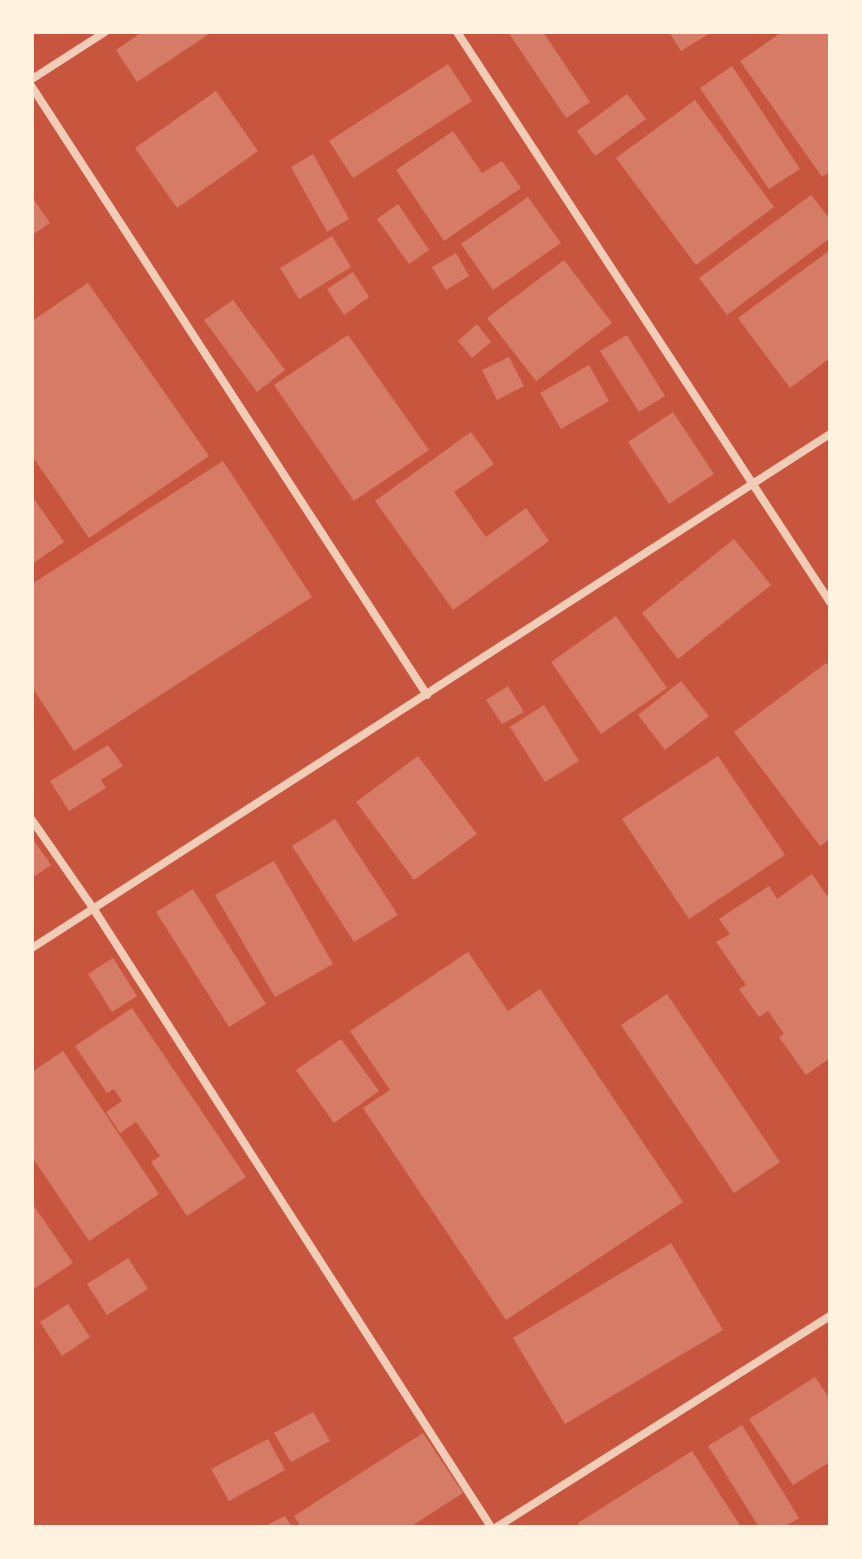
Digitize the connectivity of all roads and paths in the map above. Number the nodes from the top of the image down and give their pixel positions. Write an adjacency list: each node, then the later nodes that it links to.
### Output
1 (105, 32): 3 (street)
2 (457, 32): 6 (street)
3 (32, 79)
4 (32, 87): 8 (street)
5 (830, 434): 6 (street)
6 (753, 483): 7 (street); 8 (street)
7 (830, 602)
8 (427, 695): 10 (street)
9 (32, 820): 10 (street)
10 (93, 908): 11 (street); 13 (street)
11 (32, 948)
12 (830, 1316): 14 (street)
13 (491, 1527)
14 (497, 1527)

